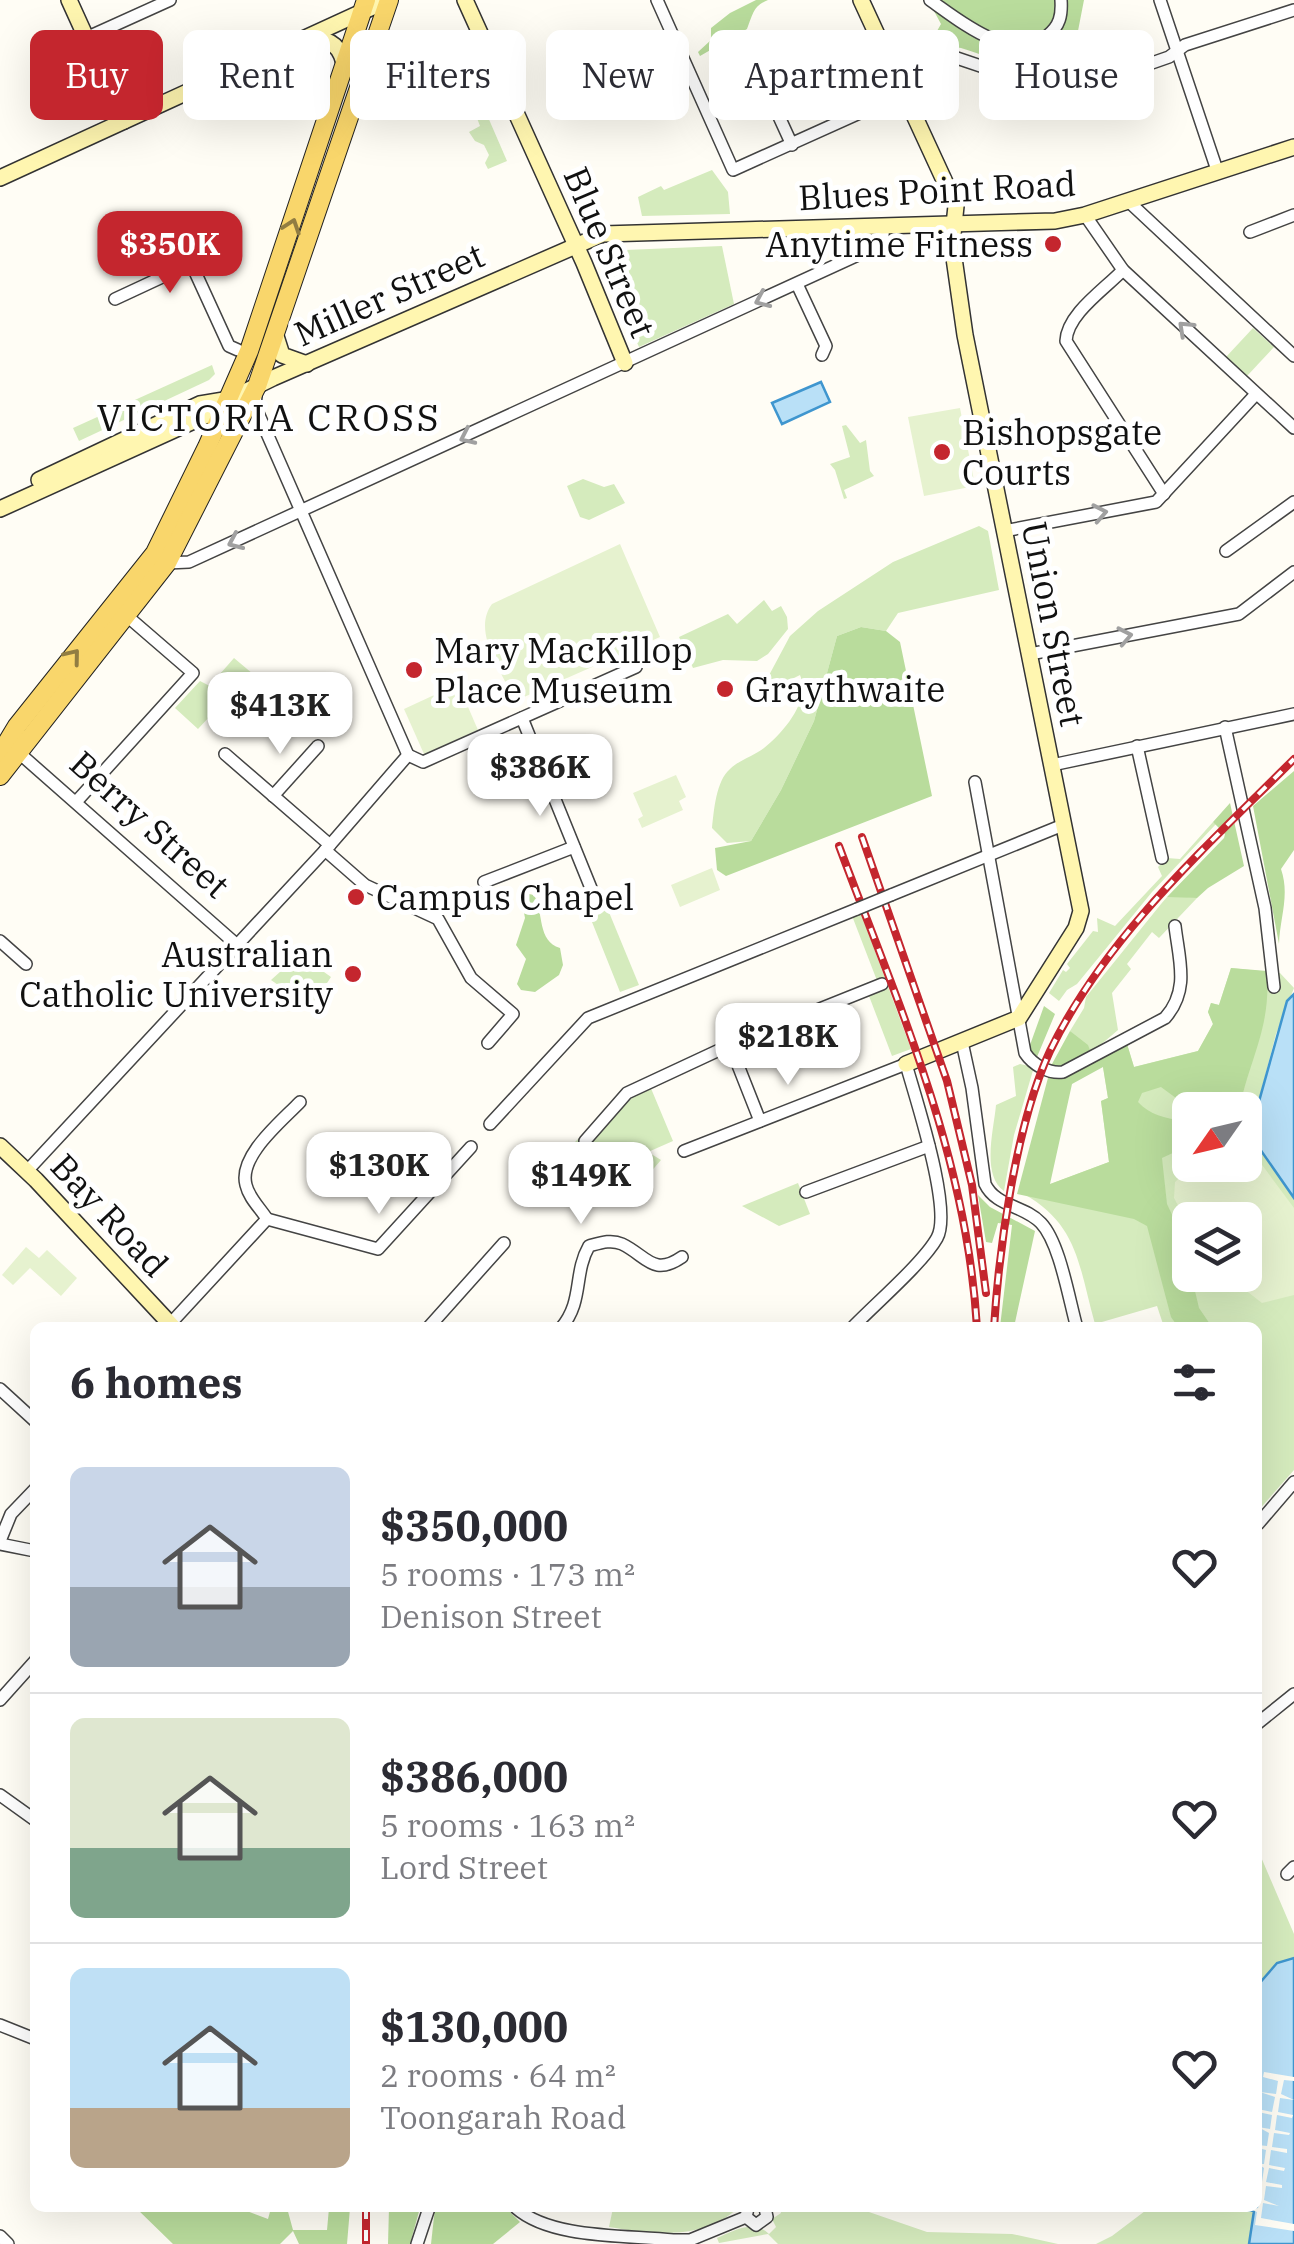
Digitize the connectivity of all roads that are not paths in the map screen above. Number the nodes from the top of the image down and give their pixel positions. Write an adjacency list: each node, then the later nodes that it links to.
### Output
1 (69, 0): 12 (street)
2 (170, 0): 13 (street)
3 (388, 0): 10 (street); 38 (main road)
4 (465, 0): 34 (street, Blue Street)
5 (657, 0): 24 (street)
6 (862, 0): 15 (street, Union Street)
7 (930, 0): 8 (street)
8 (1060, 0)
9 (1160, 0): 17 (street)
10 (364, 6): 14 (street); 19 (main road)
11 (1294, 10): 17 (street)
12 (82, 30)
13 (104, 30)
14 (320, 30)
15 (876, 30)
16 (330, 42): 19 (street)
17 (1177, 51): 18 (street); 26 (street)
18 (959, 59)
19 (345, 69): 46 (main road, one-way to 19)
20 (124, 120): 27 (street)
21 (781, 120): 24 (street)
22 (838, 120): 24 (street)
23 (917, 120): 32 (street, Union Street)
24 (792, 145)
25 (1294, 147): 26 (street, Blues Point Road)
26 (1218, 173): 28 (street, Blues Point Road)
27 (0, 178)
28 (1128, 201): 29 (street, Blues Point Road); 41 (street)
29 (1085, 215): 32 (street, Blues Point Road); 35 (street)
30 (1294, 215): 33 (street)
31 (884, 226): 32 (street, Blues Point Road); 34 (street, Blues Point Road); 36 (street)
32 (954, 226): 53 (street, Union Street)
33 (1250, 232)
34 (576, 244): 42 (street, Miller Street); 43 (street, Blue Street)
35 (1123, 270): 45 (street, one-way to 35); 48 (street)
36 (797, 284): 40 (street); 43 (street, one-way to 43)
37 (115, 299): 39 (street)
38 (274, 328): 42 (street); 44 (main road)
39 (238, 350)
40 (822, 355)
41 (1294, 356)
42 (308, 364): 44 (street, Miller Street)
43 (625, 364): 52 (street, one-way to 52)
44 (256, 386): 46 (street, Miller Street); 52 (street); 55 (main road)
45 (1256, 394): 47 (street); 48 (street)
46 (228, 400): 49 (street, Miller Street); 51 (street, Miller Street); 63 (main road, one-way to 46)
47 (1294, 428)
48 (1164, 494): 53 (street, one-way to 48)
49 (0, 498)
50 (1294, 502): 54 (street)
51 (0, 509)
52 (300, 513): 55 (street, one-way to 55); 67 (street)
53 (1004, 531): 58 (street, Union Street)
54 (1226, 551)
55 (167, 562): 57 (main road)
56 (1294, 572): 58 (street, one-way to 56)
57 (127, 616): 63 (main road); 72 (street)
58 (1030, 654): 68 (street, Union Street)
59 (636, 668): 61 (street)
60 (1294, 714): 62 (street)
61 (522, 718): 67 (street); 74 (street)
62 (1225, 727): 65 (street); 85 (street)
63 (8, 741): 69 (main road); 72 (street, Berry Street)
64 (318, 746): 71 (street)
65 (1138, 746): 68 (street); 77 (street)
66 (225, 754): 71 (street)
67 (408, 755): 75 (street)
68 (1052, 765): 73 (street, Union Street)
69 (0, 776)
70 (975, 782): 76 (street)
71 (272, 796): 75 (street)
72 (76, 802): 82 (street, Berry Street)
73 (1063, 825): 76 (street); 86 (street, Union Street)
74 (574, 847): 78 (street); 79 (street)
75 (328, 848): 82 (street); 88 (street)
76 (989, 856): 86 (street); 93 (street, bridge)
77 (1162, 858)
78 (484, 882)
79 (597, 904)
80 (1176, 926): 86 (street)
81 (0, 941): 83 (street)
82 (237, 945): 99 (street)
83 (26, 964)
84 (882, 984): 89 (street)
85 (1274, 986)
86 (1019, 1018): 87 (street)
87 (962, 1042): 90 (street); 109 (street)
88 (488, 1043)
89 (730, 1045): 92 (street); 94 (street)
90 (906, 1064): 92 (street); 96 (street)
91 (300, 1102): 101 (street)
92 (760, 1121): 98 (street)
93 (490, 1124)
94 (584, 1140)
95 (0, 1146): 99 (street, Bay Road)
96 (929, 1146): 100 (street); 108 (street)
97 (471, 1147): 101 (street)
98 (684, 1151)
99 (27, 1171): 104 (street, Bay Road)
100 (806, 1192)
101 (267, 1219): 105 (street)
102 (504, 1244): 106 (street)
103 (682, 1257): 107 (street)
104 (169, 1322)
105 (177, 1322)
106 (433, 1322)
107 (566, 1322)
108 (858, 1322)
109 (1075, 1322)
110 (0, 1389): 111 (street)
111 (30, 1417)
112 (1294, 1482): 114 (street)
113 (30, 1494): 115 (street)
114 (1262, 1519)
115 (0, 1542): 116 (street)
116 (30, 1550)
117 (30, 1667): 119 (street)
118 (1294, 1694): 120 (street)
119 (0, 1700)
120 (1262, 1720)
121 (0, 1795): 122 (street)
122 (30, 1816)
123 (0, 2025): 124 (street)
124 (30, 2037)
125 (428, 2212): 131 (street)
126 (520, 2212): 127 (street)
127 (747, 2212): 128 (street)
128 (766, 2212)
129 (0, 2236): 130 (street)
130 (8, 2244)
131 (417, 2244)

